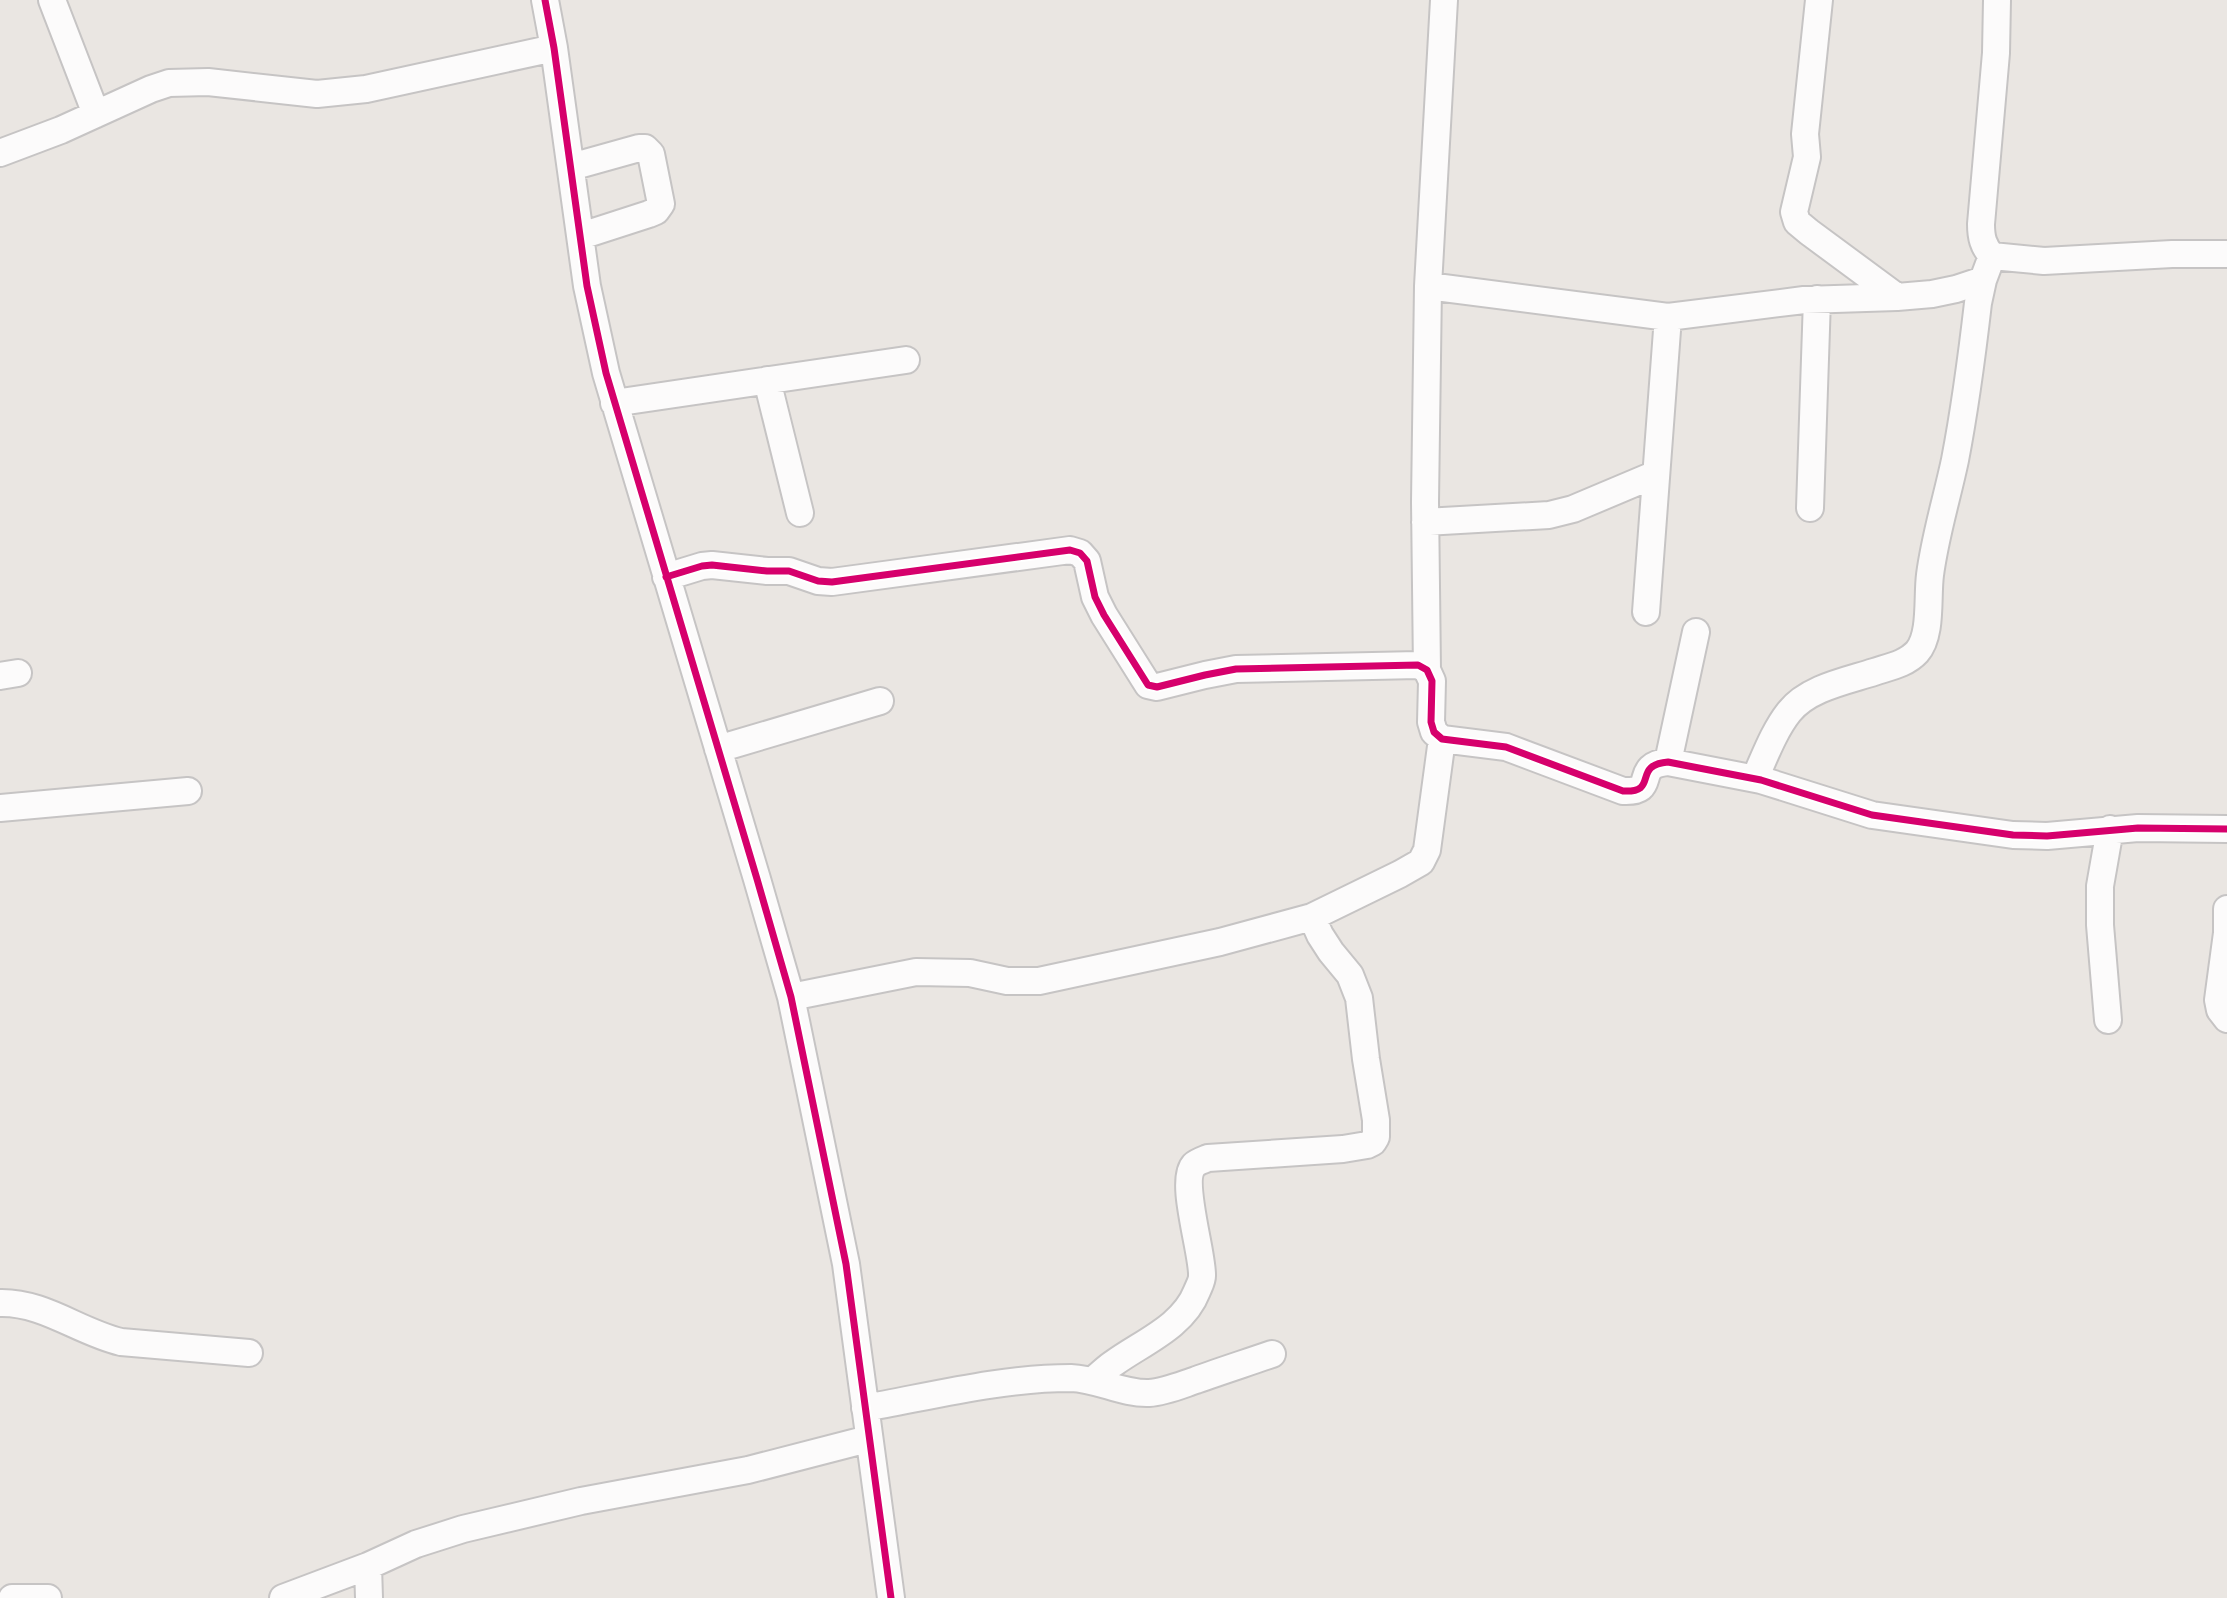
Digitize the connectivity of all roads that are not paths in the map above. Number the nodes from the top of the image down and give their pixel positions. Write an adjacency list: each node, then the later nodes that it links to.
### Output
1 (52, 0): 7 (street)
2 (545, 0): 6 (street)
3 (1444, 0): 13 (street)
4 (1819, 0): 14 (street)
5 (1997, 0): 12 (street)
6 (554, 47): 7 (street); 9 (street)
7 (96, 114): 8 (street)
8 (0, 153)
9 (571, 167): 10 (street); 10 (street)
10 (581, 236): 19 (street)
11 (2227, 254): 12 (street)
12 (1987, 268): 14 (street); 32 (street)
13 (1428, 286): 16 (street); 23 (street)
14 (1896, 297): 15 (street)
15 (1817, 299): 16 (street); 21 (street)
16 (1668, 317): 20 (street)
17 (906, 360): 18 (street)
18 (767, 380): 19 (street); 22 (street)
19 (614, 403): 24 (street)
20 (1656, 474): 23 (street); 25 (street)
21 (1810, 508)
22 (800, 513)
23 (1425, 522): 27 (street)
24 (666, 577): 27 (street); 30 (street)
25 (1646, 612)
26 (1696, 632): 31 (street)
27 (1427, 670): 29 (street)
28 (880, 701): 30 (street)
29 (1443, 739): 31 (street); 38 (street)
30 (718, 749): 39 (street)
31 (1668, 762): 32 (street)
32 (1755, 778): 35 (street)
33 (188, 791): 34 (street)
34 (0, 808)
35 (2110, 829): 36 (street); 41 (street)
36 (2227, 829)
37 (2227, 909): 40 (street)
38 (1312, 917): 39 (street); 45 (street)
39 (791, 997): 46 (street)
40 (2227, 1019)
41 (2108, 1020)
42 (0, 1303): 43 (street)
43 (249, 1353)
44 (1272, 1354): 45 (street)
45 (1093, 1380): 46 (street)
46 (864, 1408): 47 (street)
47 (868, 1439): 48 (street); 53 (street)
48 (368, 1566): 51 (street); 52 (street)
49 (12, 1598): 50 (street)
50 (48, 1598)
51 (283, 1598)
52 (369, 1598)
53 (891, 1598)

